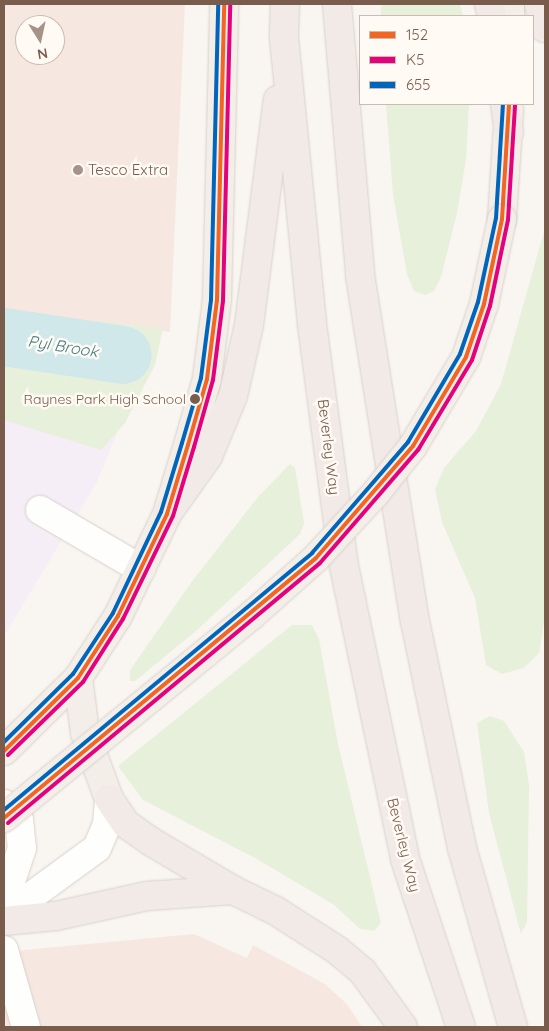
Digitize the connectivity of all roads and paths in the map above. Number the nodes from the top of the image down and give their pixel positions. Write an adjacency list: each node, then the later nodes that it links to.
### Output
1 (224, 4): 11 (main road)
2 (284, 4): 6 (highway, Beverley Way)
3 (337, 4): 27 (highway)
4 (539, 4): 5 (highway)
5 (545, 28)
6 (284, 38): 11 (highway); 26 (highway, Beverley Way)
7 (505, 105): 9 (highway)
8 (509, 105): 9 (main road)
9 (509, 133): 14 (main road, bridge)
10 (40, 510): 12 (street)
11 (167, 514): 12 (main road)
12 (141, 569): 13 (main road)
13 (78, 678): 14 (main road); 15 (main road)
14 (89, 749): 16 (main road); 18 (main road, bridge)
15 (4, 751)
16 (109, 799): 19 (highway); 21 (street)
17 (4, 804): 20 (street)
18 (4, 818)
19 (233, 890): 22 (highway); 25 (highway)
20 (4, 903)
21 (4, 916)
22 (4, 921)
23 (4, 950): 24 (street)
24 (26, 1027)
25 (403, 1027)
26 (461, 1027)
27 (514, 1027)

